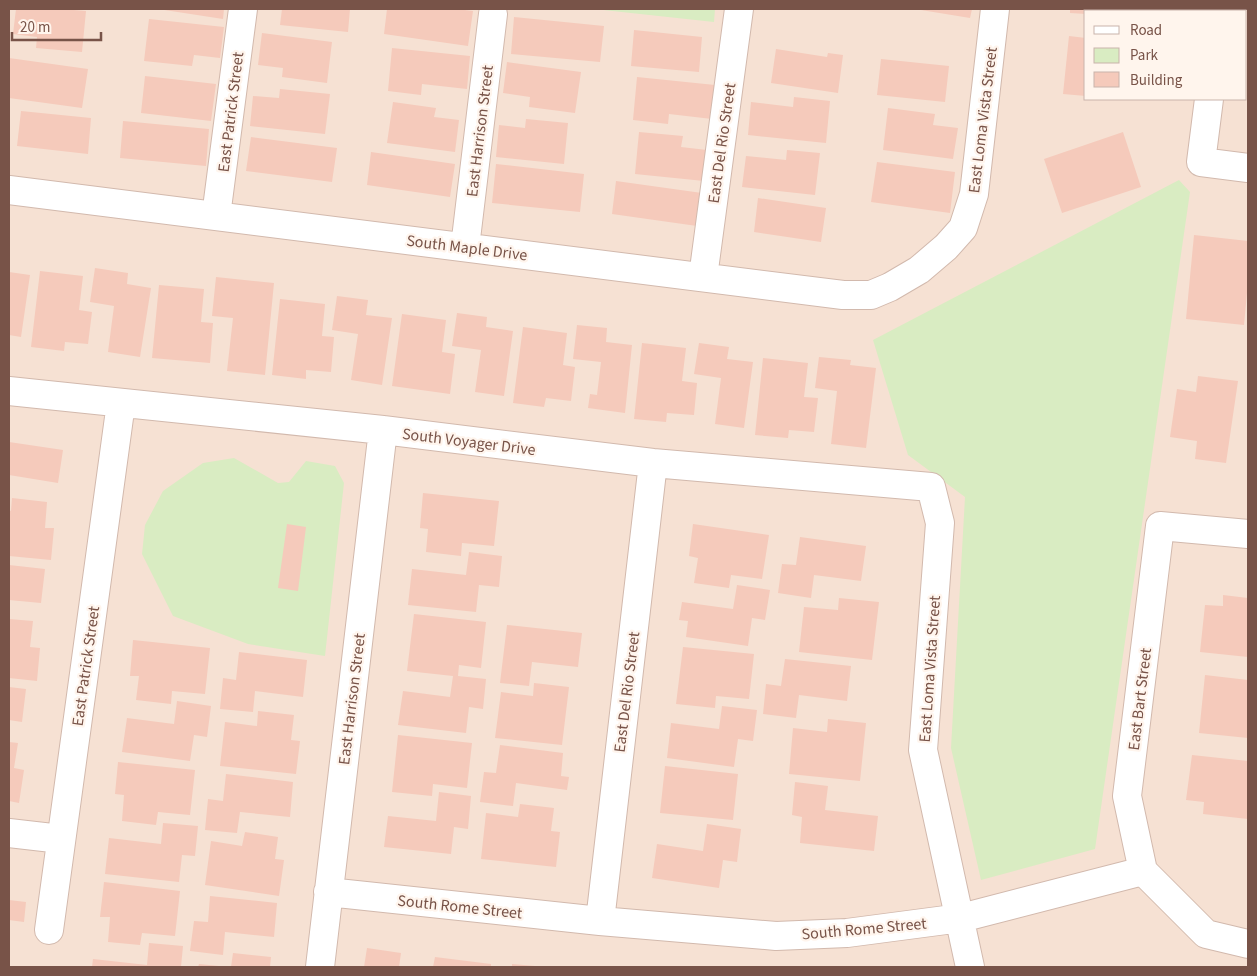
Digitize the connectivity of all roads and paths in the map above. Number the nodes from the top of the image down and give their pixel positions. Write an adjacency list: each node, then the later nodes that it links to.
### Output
1 (243, 9): 8 (street, East Patrick Street)
2 (739, 9): 11 (street, East Del Rio Street)
3 (995, 9): 10 (street, East Loma Vista Street)
4 (493, 14): 9 (street, East Harrison Street)
5 (1209, 100): 6 (street)
6 (1248, 168)
7 (9, 190): 8 (street, South Maple Drive)
8 (216, 216): 9 (street, South Maple Drive)
9 (465, 247): 11 (street, South Maple Drive)
10 (919, 270): 11 (street, South Maple Drive)
11 (703, 277)
12 (9, 391): 13 (street, South Voyager Drive)
13 (121, 402): 14 (street, South Voyager Drive); 19 (street, East Patrick Street)
14 (383, 430): 15 (street, South Voyager Drive); 21 (street, East Harrison Street)
15 (652, 463): 16 (street, South Voyager Drive); 23 (street, East Del Rio Street)
16 (931, 487): 22 (street, East Loma Vista Street)
17 (1248, 534): 20 (street, East Bart Street)
18 (9, 833): 19 (street)
19 (61, 839): 24 (street, East Patrick Street)
20 (1142, 871): 22 (street, South Rome Street); 25 (street)
21 (328, 892): 23 (street, South Rome Street); 26 (street, East Harrison Street)
22 (961, 918): 23 (street, South Rome Street); 27 (street, East Loma Vista Street)
23 (600, 921)
24 (49, 930)
25 (1248, 944)
26 (320, 967)
27 (970, 967)

